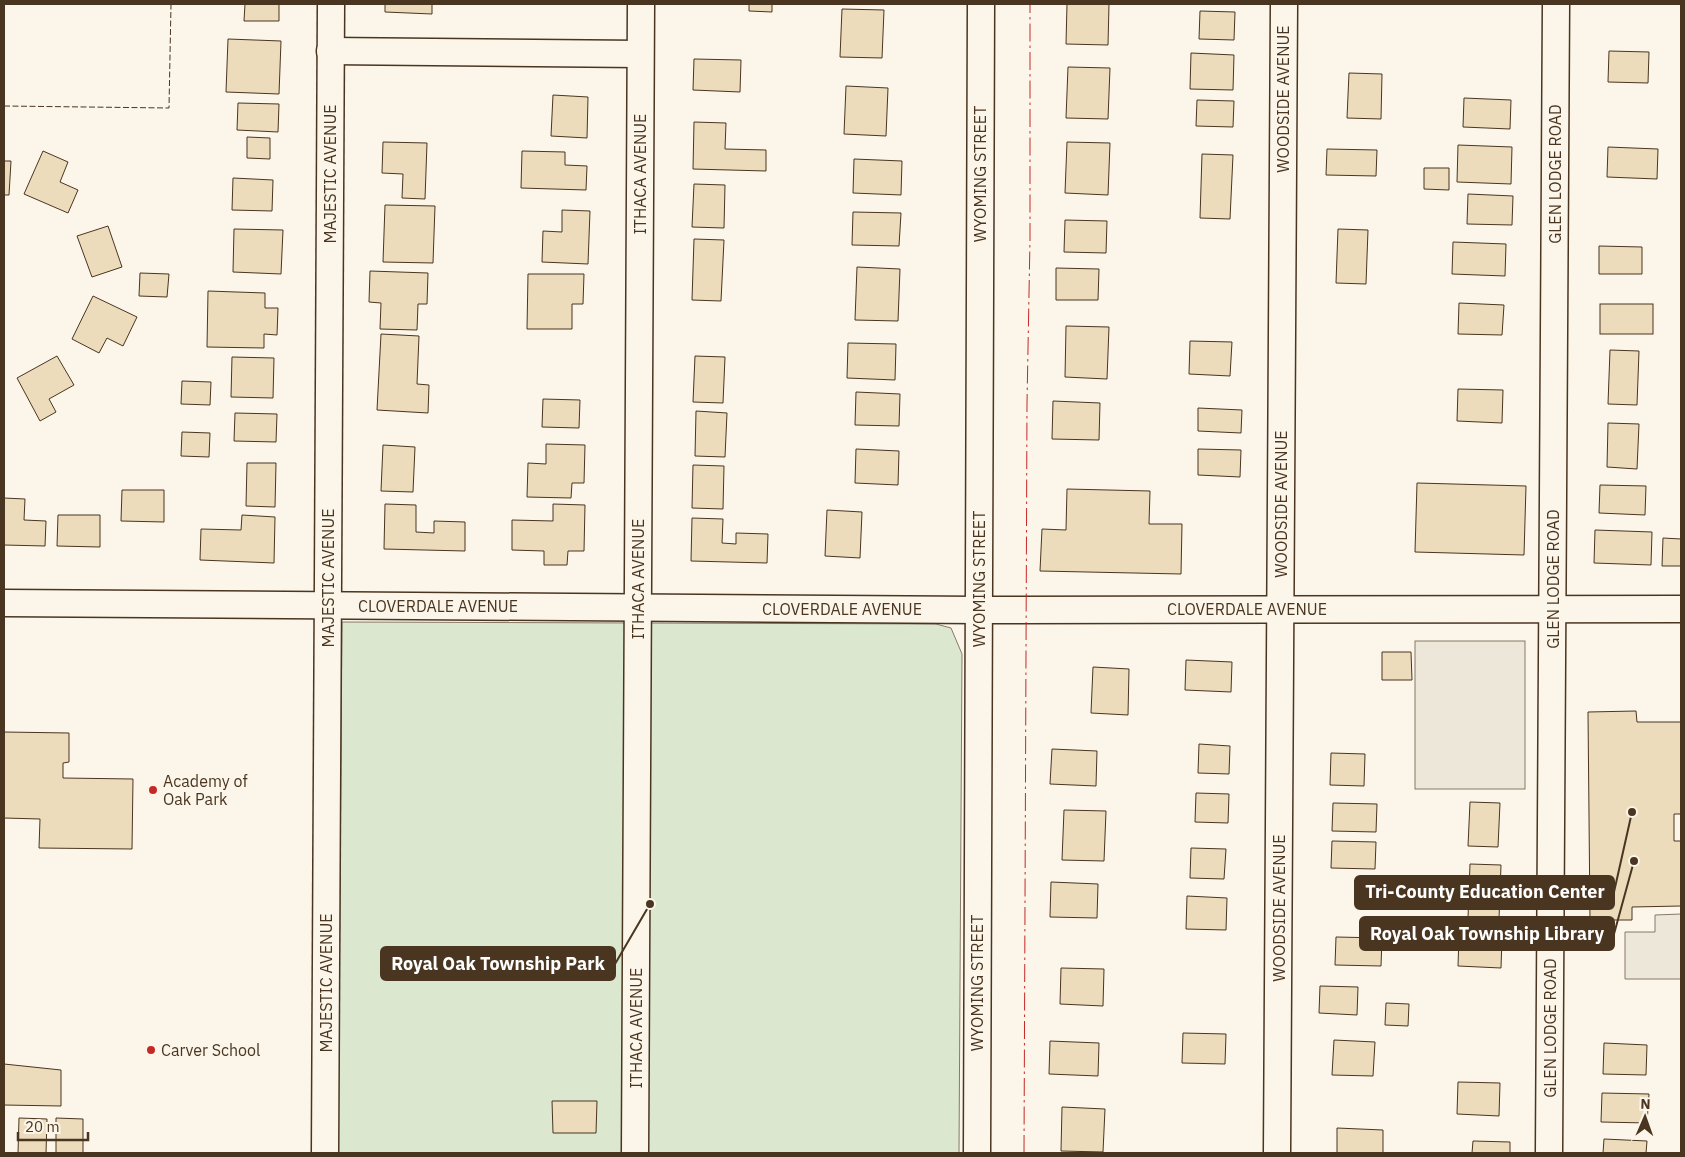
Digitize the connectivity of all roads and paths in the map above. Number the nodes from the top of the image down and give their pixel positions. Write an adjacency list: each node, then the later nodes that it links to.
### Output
1 (331, 4): 6 (street, MAJESTIC AVENUE)
2 (641, 4): 7 (street, ITHACA AVENUE)
3 (981, 4): 14 (street, WYOMING STREET)
4 (1284, 4): 11 (street, WOODSIDE AVENUE)
5 (1556, 4): 12 (street, GLEN LODGE ROAD)
6 (330, 51): 7 (street); 9 (street, MAJESTIC AVENUE)
7 (640, 54): 10 (street, ITHACA AVENUE)
8 (4, 603): 9 (street, CLOVERDALE AVENUE)
9 (327, 606): 10 (street, CLOVERDALE AVENUE); 15 (street, MAJESTIC AVENUE)
10 (638, 607): 14 (street, CLOVERDALE AVENUE); 16 (street, ITHACA AVENUE)
11 (1280, 609): 12 (street, CLOVERDALE AVENUE); 14 (street, CLOVERDALE AVENUE); 18 (street, WOODSIDE AVENUE)
12 (1552, 609): 13 (street, CLOVERDALE AVENUE); 19 (street, GLEN LODGE ROAD)
13 (1681, 609)
14 (979, 610): 17 (street, WYOMING STREET)
15 (325, 1153)
16 (635, 1153)
17 (977, 1153)
18 (1278, 1153)
19 (1549, 1153)

